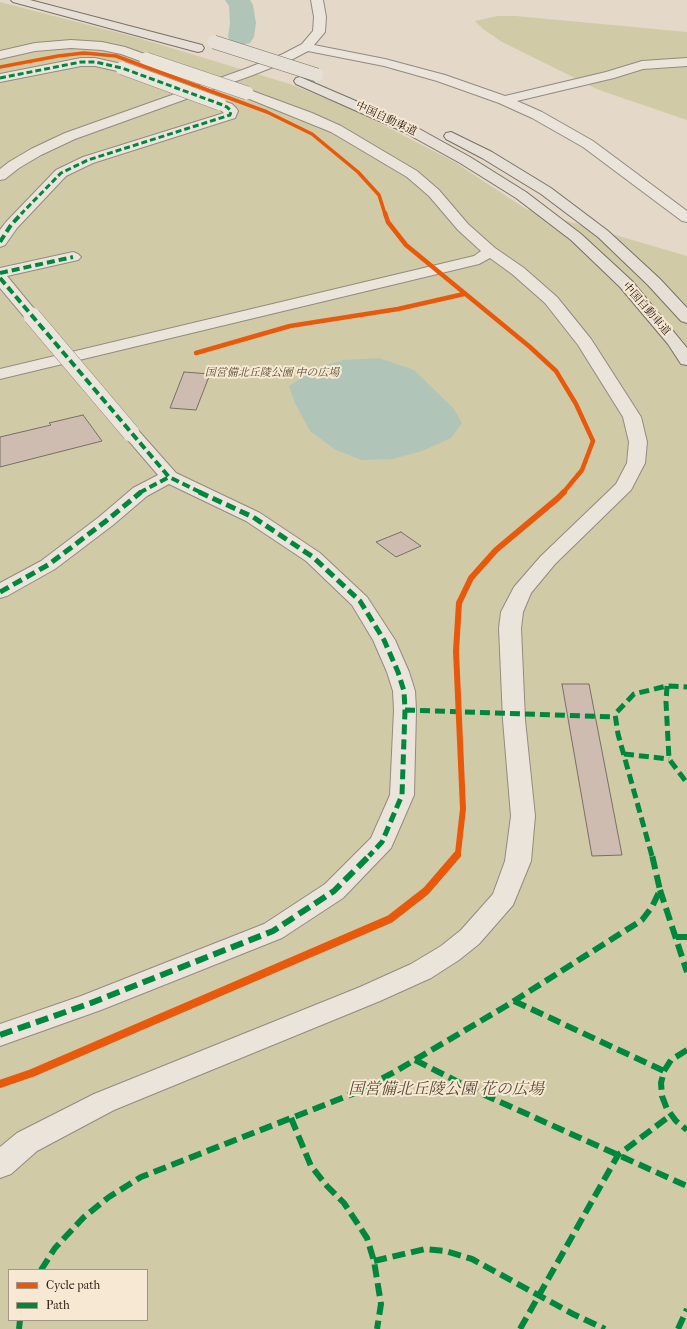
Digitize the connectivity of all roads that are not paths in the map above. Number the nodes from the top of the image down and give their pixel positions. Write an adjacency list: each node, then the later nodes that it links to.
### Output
1 (17, 0): 20 (highway, 中国自動車道)
2 (54, 0): 9 (highway, 中国自動車道, bridge)
3 (317, 0): 4 (street)
4 (306, 47): 8 (street); 11 (street)
5 (0, 55): 14 (street, bridge)
6 (687, 62): 8 (street)
7 (0, 78): 13 (street, bridge)
8 (504, 100): 12 (street)
9 (423, 122)
10 (436, 128): 18 (highway, 中国自動車道)
11 (0, 176)
12 (687, 218)
13 (0, 242)
14 (490, 250): 19 (street); 21 (street); 25 (street)
15 (73, 257): 16 (street)
16 (0, 273)
17 (0, 278): 22 (street, bridge)
18 (687, 318)
19 (0, 359)
20 (687, 360)
21 (0, 374)
22 (169, 477): 23 (street); 24 (street)
23 (0, 592)
24 (0, 1035)
25 (0, 1165)

